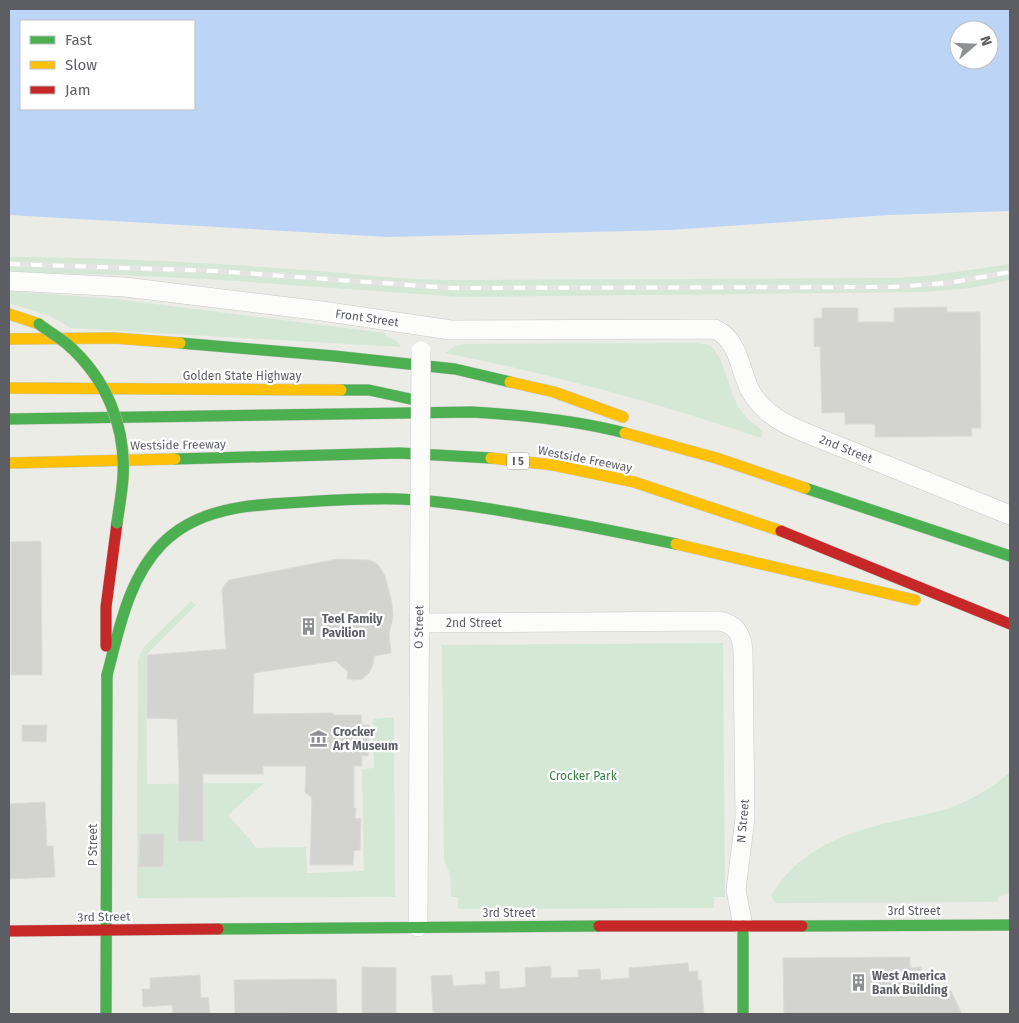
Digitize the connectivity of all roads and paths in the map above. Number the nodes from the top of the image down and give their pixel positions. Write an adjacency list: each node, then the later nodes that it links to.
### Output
1 (9, 281): 3 (street, Front Street)
2 (9, 314): 18 (main road, P Street, bridge)
3 (422, 326): 4 (street, Front Street); 16 (street, O Street, bridge)
4 (725, 335): 13 (street, 2nd Street)
5 (9, 339): 9 (main road)
6 (9, 388): 7 (main road, Golden State Highway)
7 (472, 412): 8 (main road); 11 (main road)
8 (9, 419)
9 (632, 420)
10 (649, 427): 11 (main road)
11 (716, 458): 14 (main road)
12 (9, 463): 15 (main road, Westside Freeway / I 5)
13 (1010, 514)
14 (1010, 556)
15 (1006, 622): 18 (main road)
16 (419, 623): 17 (street, 2nd Street); 21 (street, O Street)
17 (737, 628): 20 (street, N Street)
18 (107, 675): 23 (main road, P Street)
19 (1010, 925): 20 (main road, 3rd Street)
20 (743, 926): 21 (main road, 3rd Street); 25 (main road, N Street)
21 (418, 927): 23 (main road, 3rd Street)
22 (9, 931): 23 (main road, 3rd Street)
23 (107, 931): 24 (main road, P Street)
24 (106, 1014)
25 (743, 1014)

